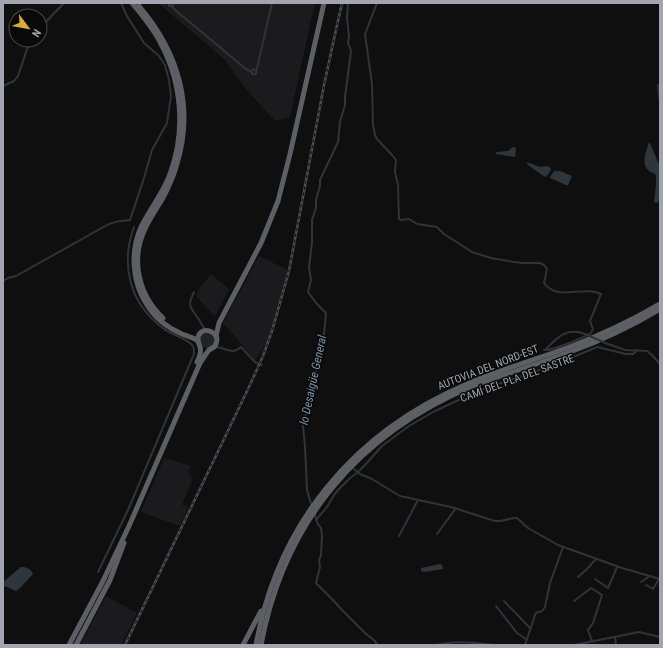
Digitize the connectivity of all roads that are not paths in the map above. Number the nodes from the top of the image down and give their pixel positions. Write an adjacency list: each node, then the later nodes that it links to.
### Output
1 (121, 3): 13 (street)
2 (132, 3): 20 (highway)
3 (136, 3): 18 (highway)
4 (169, 3): 9 (street)
5 (173, 3): 9 (street)
6 (272, 3): 9 (street)
7 (322, 3): 18 (highway); 19 (highway)
8 (377, 3): 24 (street, CAMÍ DEL PLA DEL SASTRE, bridge)
9 (172, 6)
10 (658, 85): 11 (street)
11 (660, 103)
12 (134, 227): 39 (street)
13 (3, 281)
14 (194, 292): 17 (street)
15 (660, 304): 32 (highway, AUTOVIA DEL NORD-EST)
16 (660, 309): 32 (highway, AUTOVIA DEL NORD-EST)
17 (202, 326): 18 (street); 18 (street)
18 (204, 332): 19 (highway); 20 (highway)
19 (216, 337): 22 (highway); 23 (street)
20 (198, 341): 21 (highway)
21 (200, 347): 22 (highway); 55 (highway)
22 (212, 348): 23 (street); 27 (highway)
23 (223, 348): 26 (street)
24 (637, 350): 25 (street); 29 (street, CAMÍ DEL PLA DEL SASTRE)
25 (660, 364)
26 (262, 365)
27 (195, 373): 56 (highway); 57 (highway)
28 (354, 469): 29 (street)
29 (358, 472): 30 (street); 33 (street, CAMÍ DEL PLA DEL SASTRE)
30 (418, 500): 31 (street); 35 (street)
31 (456, 508): 34 (street); 36 (street)
32 (313, 511): 46 (highway, AUTOVIA DEL NORD-EST); 60 (highway, AUTOVIA DEL NORD-EST)
33 (316, 519)
34 (437, 534)
35 (399, 536)
36 (563, 547): 37 (street); 50 (street)
37 (596, 559): 38 (street); 41 (street)
38 (617, 567): 40 (street); 42 (street)
39 (98, 572)
40 (650, 576): 43 (street); 44 (street)
41 (578, 577)
42 (595, 579)
43 (659, 579): 45 (street)
44 (641, 582)
45 (646, 586)
46 (268, 594): 58 (highway); 59 (highway, AUTOVIA DEL NORD-EST)
47 (504, 601): 50 (street)
48 (574, 601): 54 (street)
49 (496, 606): 53 (street)
50 (530, 628): 53 (street)
51 (615, 637): 52 (street); 54 (street); 66 (street)
52 (660, 637)
53 (526, 639): 63 (street)
54 (592, 641): 64 (street); 65 (street)
55 (66, 645)
56 (69, 645)
57 (76, 645)
58 (244, 645)
59 (256, 645)
60 (262, 645)
61 (437, 645): 62 (street)
62 (494, 645)
63 (524, 645)
64 (574, 645)
65 (593, 645)
66 (616, 645)

